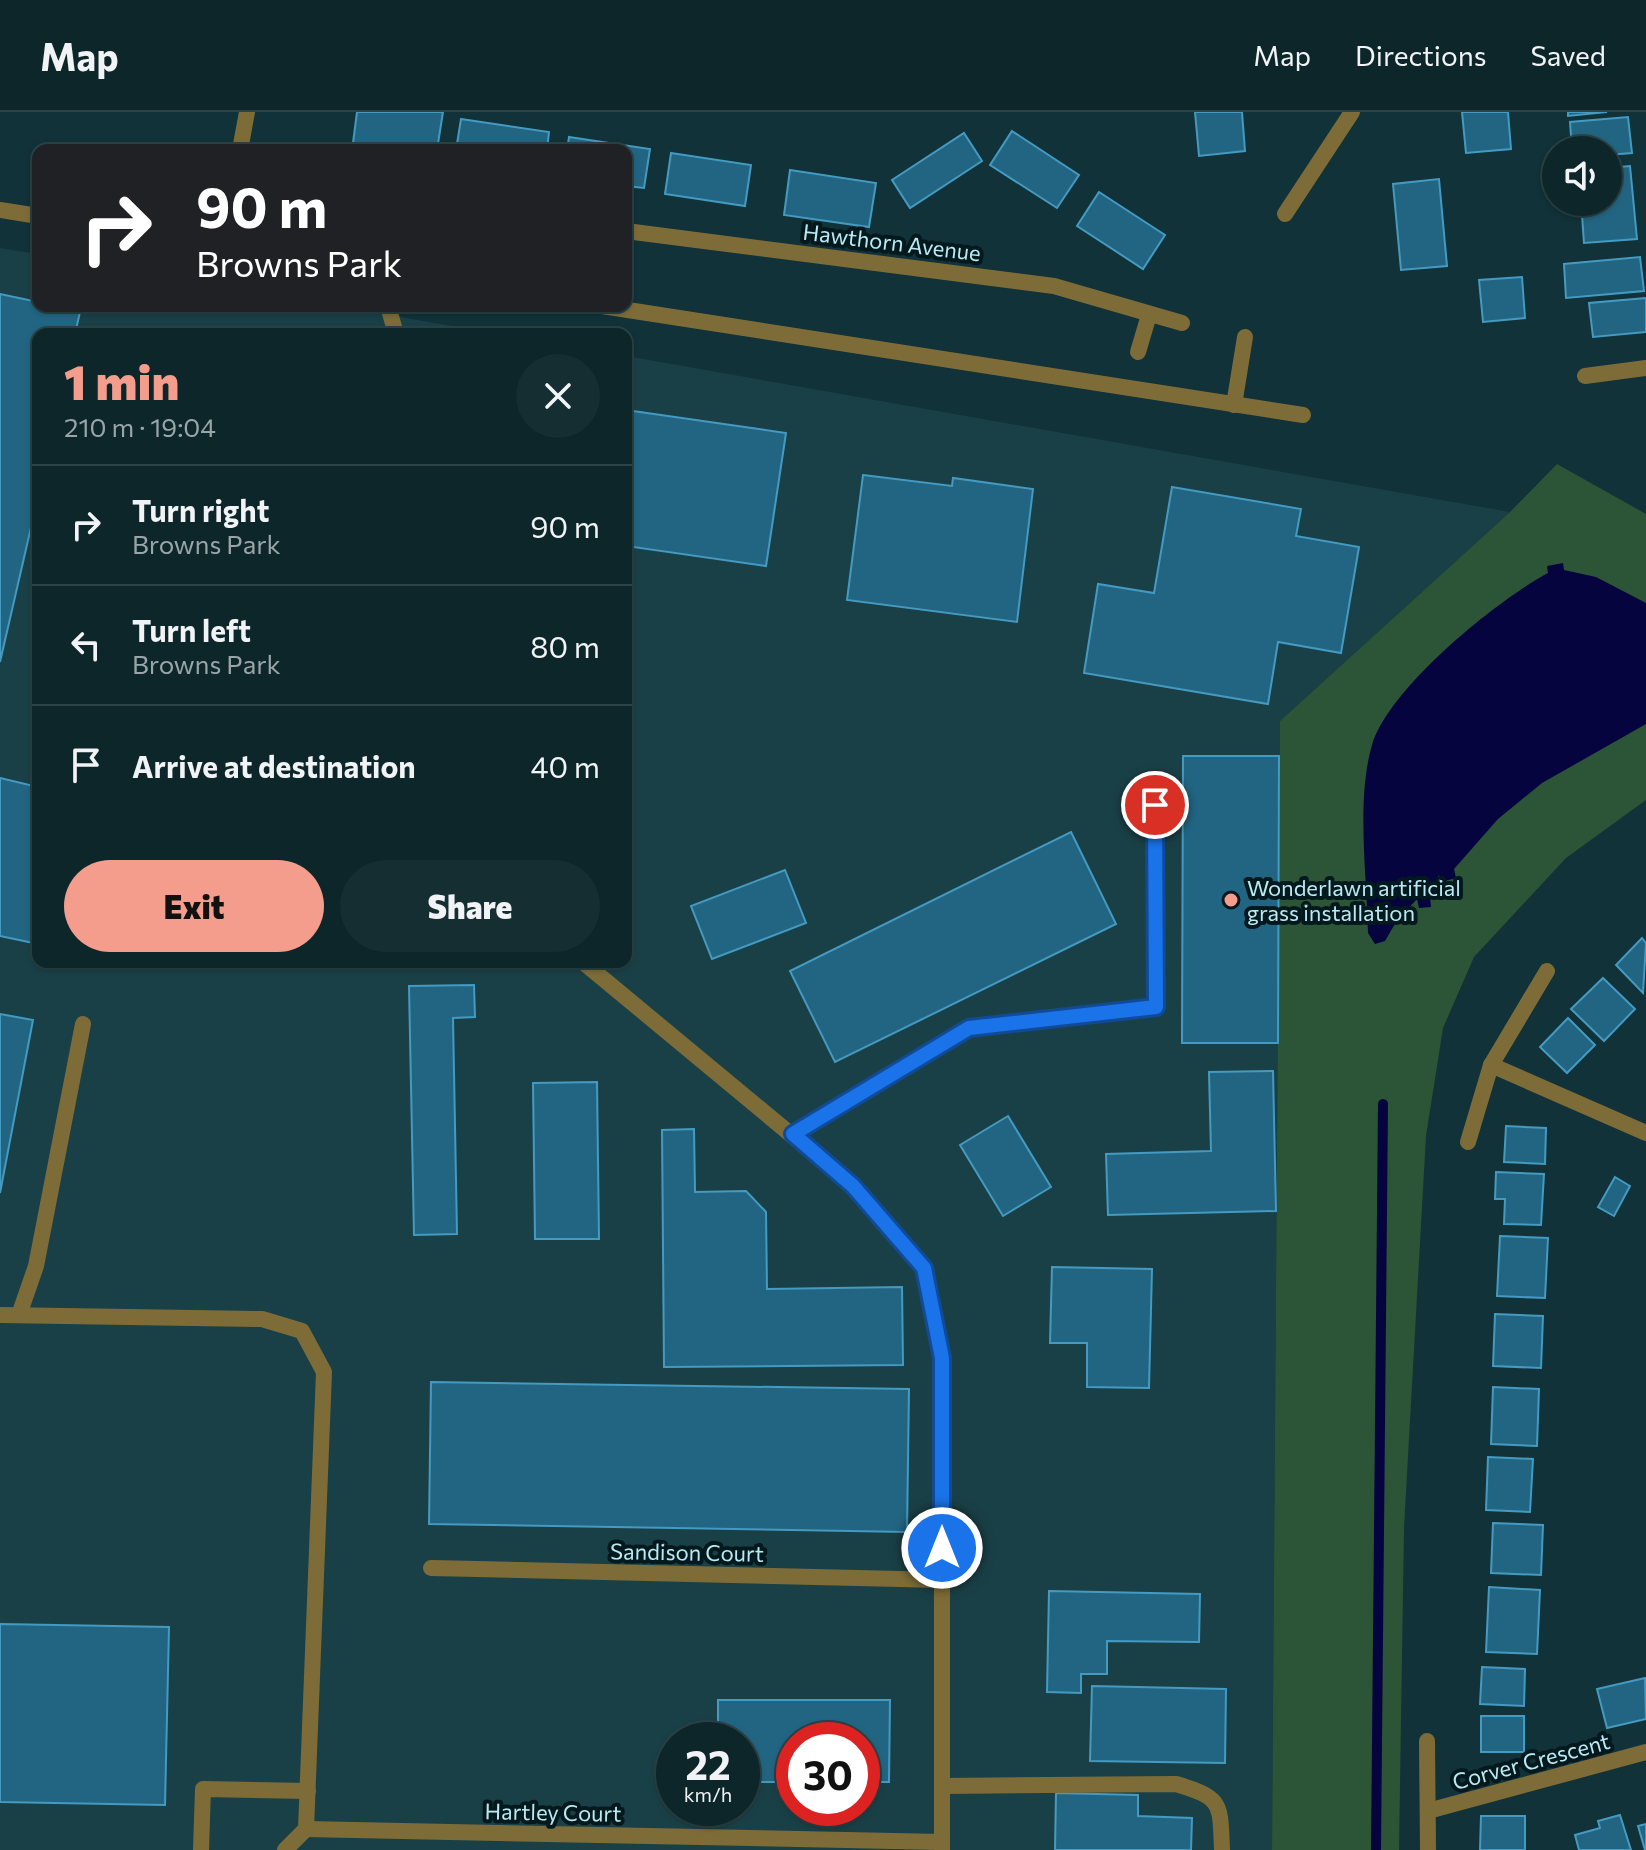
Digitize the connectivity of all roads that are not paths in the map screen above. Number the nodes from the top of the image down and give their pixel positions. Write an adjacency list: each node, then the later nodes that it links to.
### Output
1 (247, 112): 3 (street)
2 (1352, 112): 5 (street)
3 (241, 144)
4 (0, 210): 6 (street)
5 (1285, 214)
6 (32, 215)
7 (632, 232): 9 (street, Hawthorn Avenue)
8 (632, 311): 15 (street)
9 (1149, 315): 10 (street, Hawthorn Avenue); 12 (street)
10 (1182, 323)
11 (1245, 337): 15 (street)
12 (1138, 352)
13 (1646, 368): 14 (street)
14 (1585, 376)
15 (1234, 405): 16 (street)
16 (1303, 415)
17 (1155, 805): 23 (street)
18 (590, 968): 23 (street)
19 (1547, 971): 21 (street)
20 (83, 1024): 26 (street)
21 (1491, 1065): 22 (street); 24 (street)
22 (1646, 1133)
23 (793, 1134): 28 (street)
24 (1468, 1142)
25 (0, 1315): 26 (street)
26 (19, 1315): 32 (street)
27 (431, 1568): 28 (street, Sandison Court)
28 (942, 1580): 31 (street)
29 (1427, 1741): 33 (street, Corver Crescent)
30 (1646, 1752): 33 (street, Corver Crescent)
31 (942, 1786): 35 (street); 38 (street)
32 (308, 1791): 34 (street); 36 (street)
33 (1428, 1811): 39 (street, Corver Crescent)
34 (306, 1829): 35 (street, Hartley Court); 37 (street)
35 (942, 1846)
36 (201, 1850)
37 (285, 1850)
38 (1222, 1850)
39 (1428, 1850)

